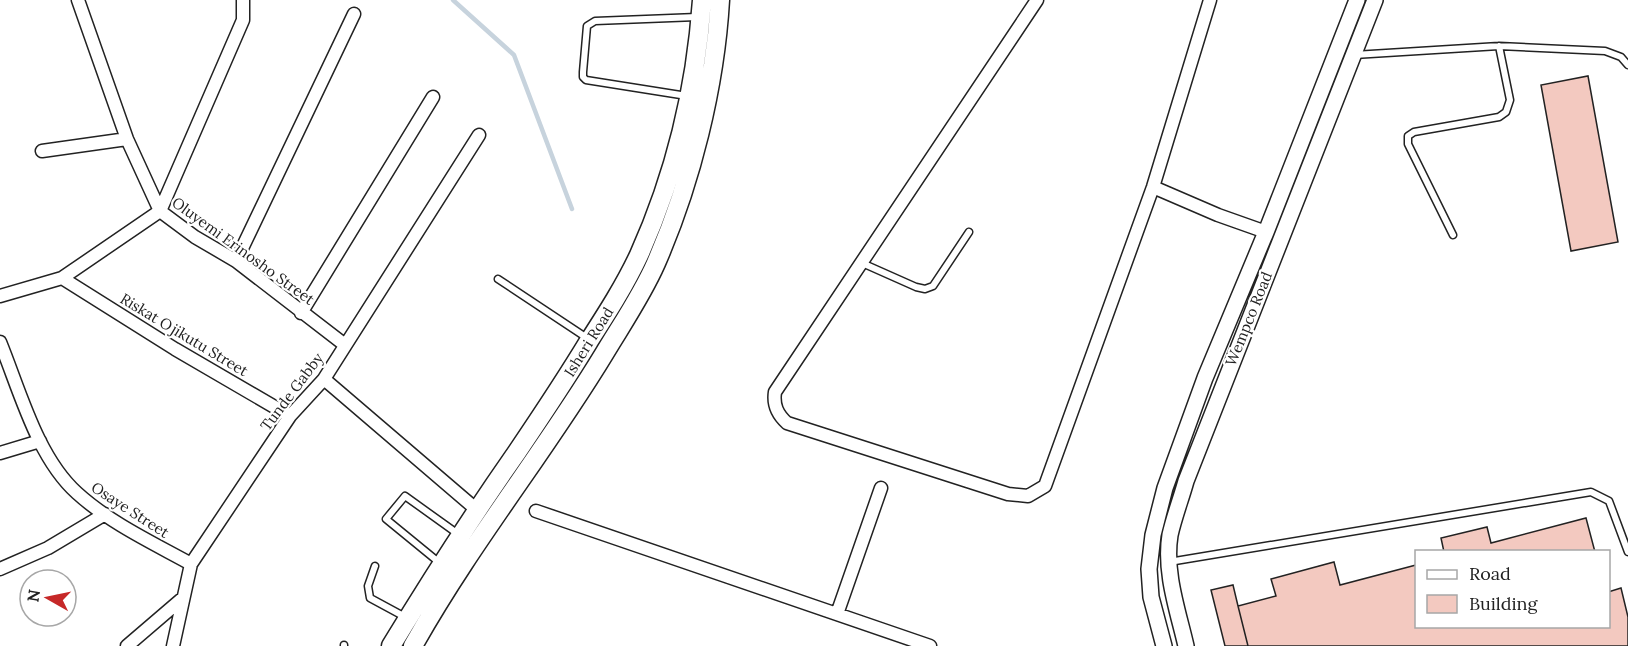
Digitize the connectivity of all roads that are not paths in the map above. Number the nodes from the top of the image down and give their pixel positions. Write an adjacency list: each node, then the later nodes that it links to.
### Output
1 (78, 0): 16 (street, Oluyemi Erinosho Street)
2 (243, 0): 19 (street)
3 (720, 0): 55 (main road, Isheri Road)
4 (1037, 0): 24 (street)
5 (1210, 0): 18 (street)
6 (1358, 0): 20 (street, Wempco Road)
7 (1375, 0): 11 (street, Wempco Road)
8 (701, 8): 14 (main road, Isheri Road); 14 (lane)
9 (354, 14): 23 (street)
10 (1499, 46): 11 (lane); 12 (lane); 22 (lane)
11 (1353, 55): 34 (street, Wempco Road)
12 (1628, 65)
13 (433, 97): 28 (street)
14 (690, 97): 29 (main road, Isheri Road)
15 (479, 135): 31 (street, Tunde Gabby)
16 (127, 139): 17 (street); 19 (street, Oluyemi Erinosho Street)
17 (42, 151)
18 (1153, 187): 20 (street); 24 (street)
19 (160, 211): 23 (street, Oluyemi Erinosho Street); 25 (street)
20 (1266, 231): 32 (street, Wempco Road)
21 (969, 232): 24 (lane)
22 (1453, 235)
23 (236, 261): 28 (street, Oluyemi Erinosho Street)
24 (862, 262)
25 (62, 278): 27 (street); 35 (street, Riskat Ojikutu Street)
26 (498, 279): 29 (lane)
27 (0, 296)
28 (301, 313): 31 (street, Oluyemi Erinosho Street)
29 (590, 340): 39 (main road, Isheri Road)
30 (0, 342): 36 (street, Osaye Street)
31 (345, 345): 33 (street, Tunde Gabby)
32 (1205, 378): 34 (street); 57 (street, Wempco Road)
33 (324, 379): 35 (street, Tunde Gabby); 39 (street)
34 (1223, 384): 44 (street, Wempco Road)
35 (290, 416): 45 (street, Tunde Gabby)
36 (40, 441): 37 (street); 41 (street, Osaye Street)
37 (0, 453)
38 (881, 488): 50 (street)
39 (477, 510): 42 (main road, Isheri Road)
40 (536, 511): 50 (street)
41 (105, 514): 45 (street, Osaye Street); 48 (street)
42 (460, 536): 46 (main road, Isheri Road); 46 (lane)
43 (1628, 552): 44 (lane)
44 (1168, 562): 58 (street, Wempco Road)
45 (191, 564): 49 (street, Tunde Gabby)
46 (442, 564): 51 (main road, Isheri Road)
47 (375, 566): 51 (lane)
48 (0, 569)
49 (183, 598): 52 (street); 53 (street, Tunde Gabby)
50 (837, 614): 56 (street)
51 (407, 618): 54 (main road, Isheri Road)
52 (127, 646)
53 (173, 646)
54 (390, 646)
55 (413, 646)
56 (930, 646)
57 (1164, 646)
58 (1186, 646)

